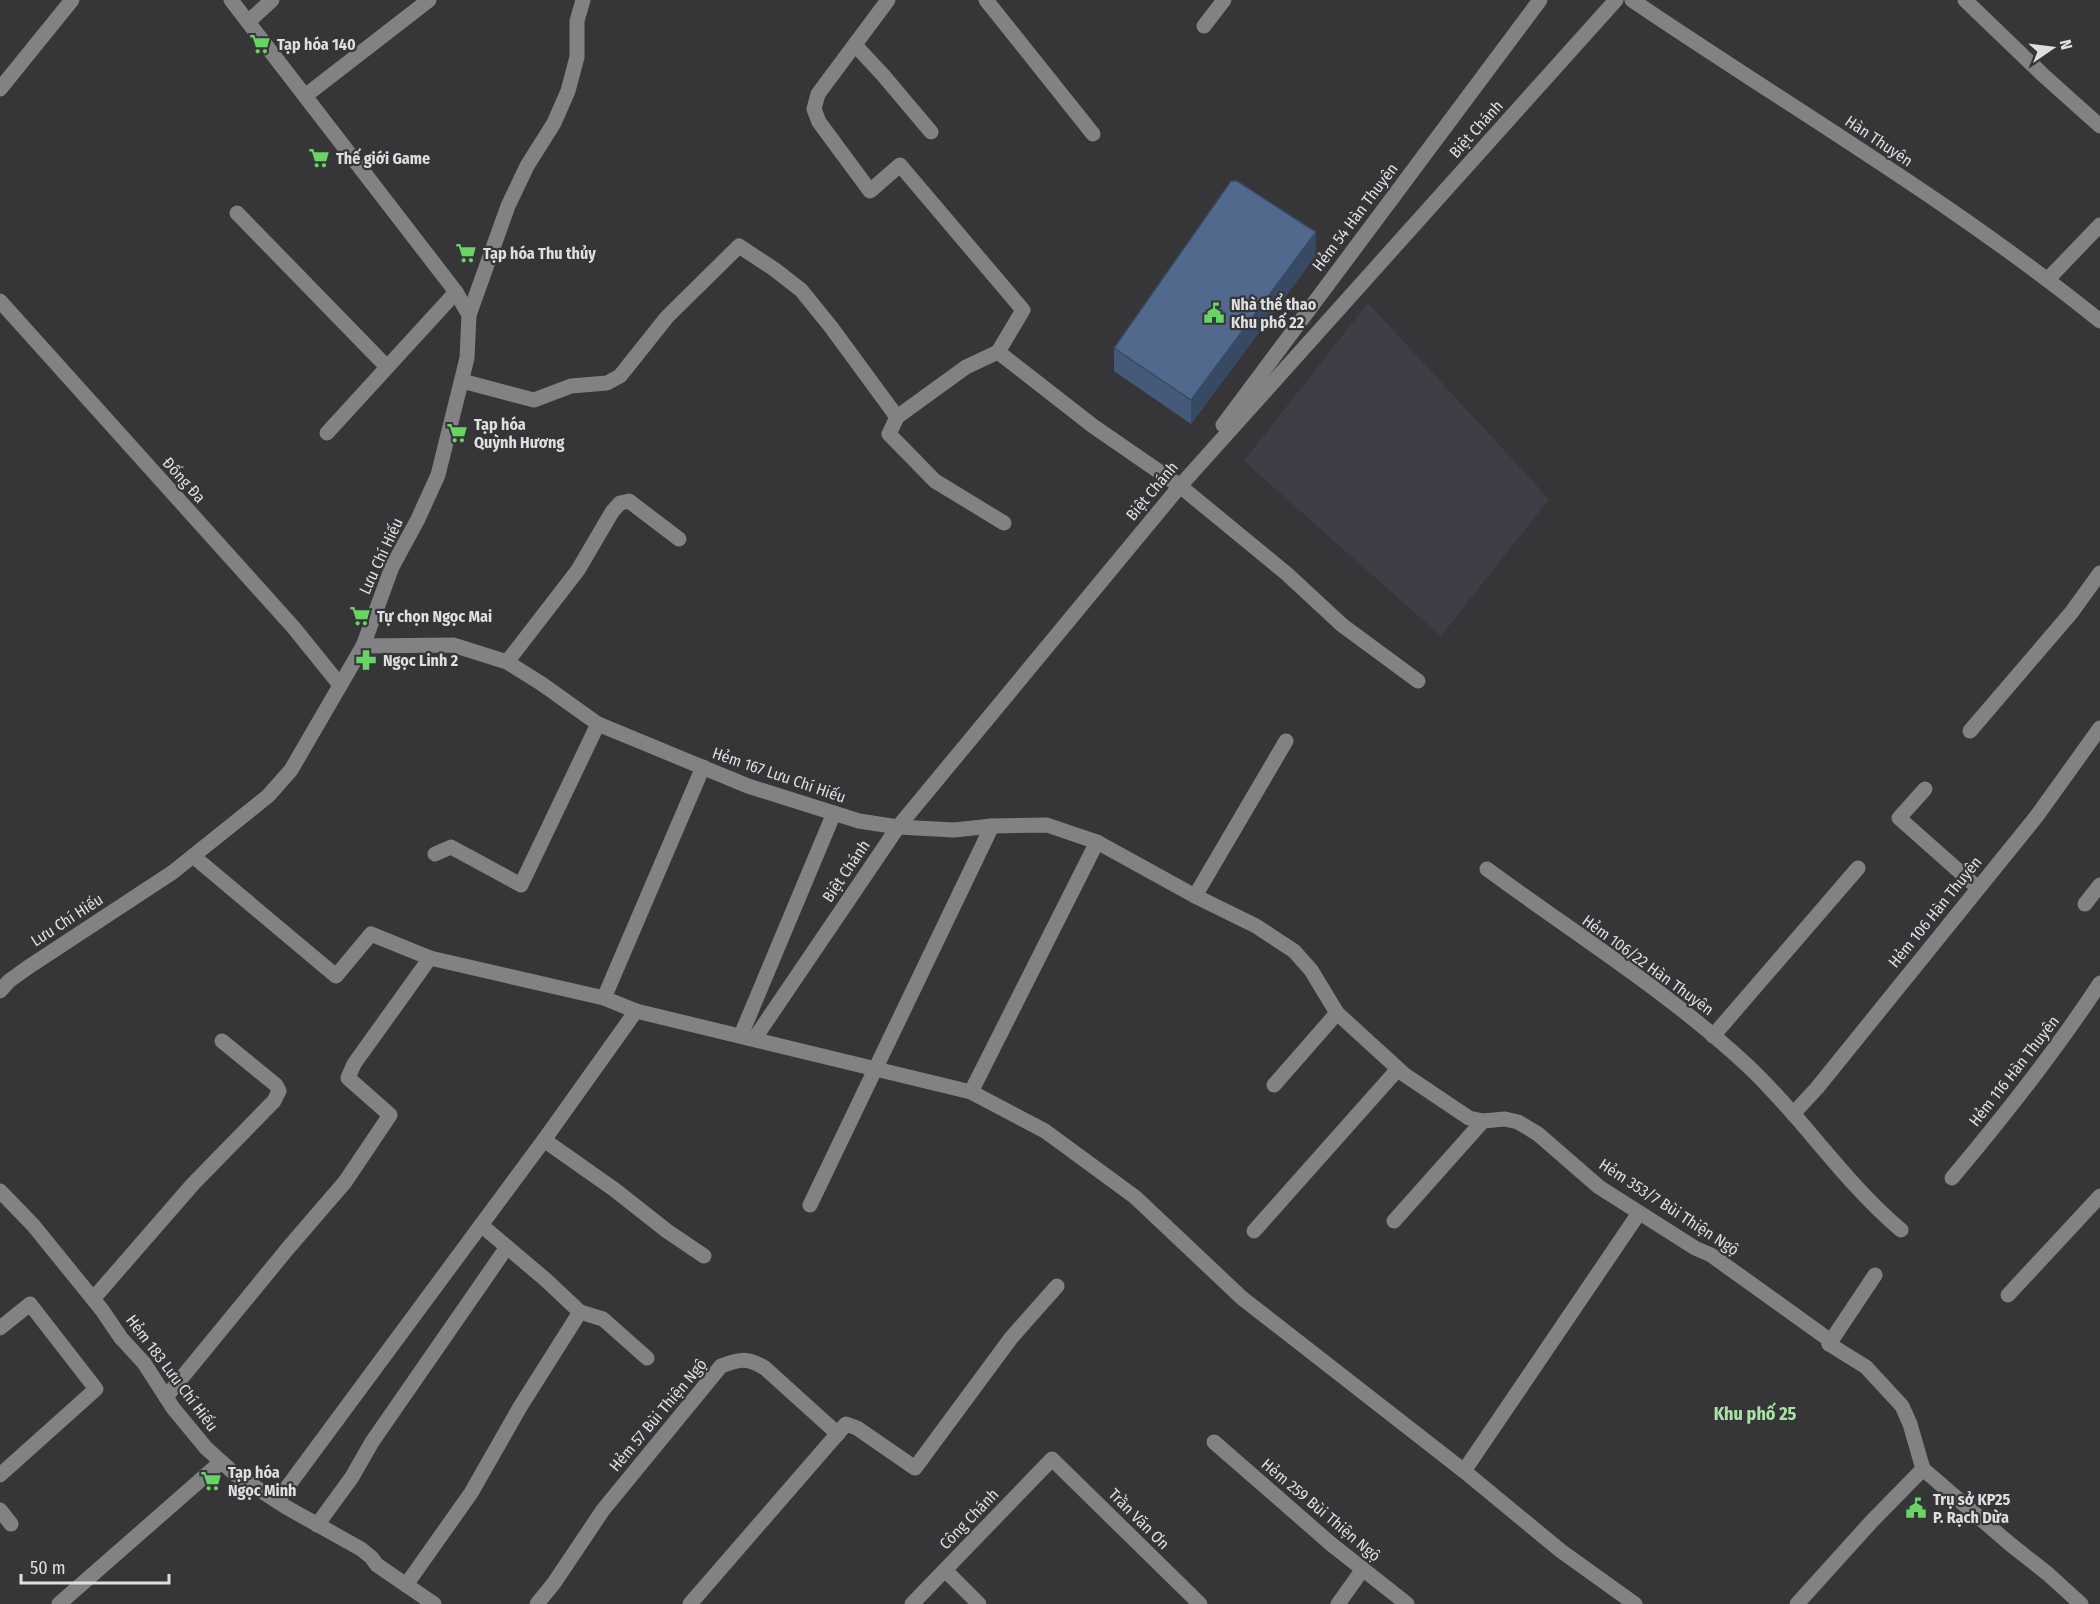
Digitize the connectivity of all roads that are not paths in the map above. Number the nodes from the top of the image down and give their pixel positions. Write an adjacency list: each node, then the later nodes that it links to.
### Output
1 (72, 0): 16 (street)
2 (231, 0): 13 (street)
3 (272, 0): 13 (street)
4 (429, 0): 17 (street)
5 (583, 0): 26 (street, Lưu Chí Hiếu)
6 (888, 0): 15 (street)
7 (986, 0): 20 (street)
8 (1224, 0): 14 (street)
9 (1540, 0): 33 (street, Hẻm 54 Hàn Thuyên)
10 (1616, 0): 33 (street, Biệt Chánh)
11 (1632, 0): 23 (street, Hàn Thuyên)
12 (1965, 0): 18 (street)
13 (248, 22): 17 (street)
14 (1204, 26)
15 (855, 45): 19 (street); 28 (street)
16 (0, 89)
17 (305, 96): 24 (street)
18 (2100, 126)
19 (931, 132)
20 (1093, 134)
21 (237, 213): 29 (street)
22 (2100, 225): 23 (street)
23 (2048, 279): 27 (street, Hàn Thuyên)
24 (456, 292): 26 (street); 29 (street)
25 (0, 301): 40 (street, Đống Đa)
26 (469, 315): 30 (street, Lưu Chí Hiếu)
27 (2100, 321)
28 (998, 352): 31 (street); 33 (street)
29 (387, 367): 32 (street)
30 (462, 381): 31 (street); 37 (street, Lưu Chí Hiếu)
31 (897, 417): 34 (street)
32 (327, 433)
33 (1180, 486): 39 (street); 49 (street, Biệt Chánh)
34 (1004, 523)
35 (679, 539): 38 (street)
36 (2100, 573): 43 (street)
37 (363, 646): 38 (street, Hẻm 167 Lưu Chí Hiếu); 40 (street, Lưu Chí Hiếu)
38 (507, 662): 41 (street, Hẻm 167 Lưu Chí Hiếu)
39 (1418, 681)
40 (340, 685): 52 (street, Lưu Chí Hiếu)
41 (598, 724): 45 (street, Hẻm 167 Lưu Chí Hiếu); 51 (street)
42 (2100, 728): 56 (street, Hẻm 106 Hàn Thuyên)
43 (1971, 731)
44 (1286, 741): 57 (street)
45 (702, 767): 47 (street, Hẻm 167 Lưu Chí Hiếu); 62 (street)
46 (1925, 789): 56 (street)
47 (834, 813): 49 (street, Hẻm 167 Lưu Chí Hiếu); 65 (street)
48 (992, 826): 49 (street, Hẻm 167 Lưu Chí Hiếu); 50 (street, Hẻm 167 Lưu Chí Hiếu); 68 (street)
49 (898, 827): 65 (street, Biệt Chánh)
50 (1097, 842): 57 (street, Hẻm 167 Lưu Chí Hiếu); 71 (street)
51 (435, 854)
52 (193, 856): 59 (street); 61 (street, Lưu Chí Hiếu)
53 (1858, 868): 66 (street)
54 (1487, 869): 66 (street, Hẻm 106/22 Hàn Thuyên)
55 (2100, 885): 58 (street)
56 (1978, 888): 72 (street, Hẻm 106 Hàn Thuyên)
57 (1195, 896): 64 (street, Hẻm 353/7 Bùi Thiện Ngộ)
58 (2085, 904)
59 (430, 958): 62 (street); 94 (street)
60 (2100, 983): 75 (street, Hẻm 116 Hàn Thuyên)
61 (0, 991)
62 (604, 998): 63 (street)
63 (636, 1011): 65 (street); 74 (street)
64 (1337, 1013): 69 (street, Hẻm 353/7 Bùi Thiện Ngộ); 70 (street)
65 (748, 1036): 68 (street)
66 (1713, 1036): 72 (street, Hẻm 106/22 Hàn Thuyên)
67 (222, 1041): 89 (street)
68 (874, 1069): 71 (street); 78 (street)
69 (1398, 1069): 73 (street, Hẻm 353/7 Bùi Thiện Ngộ); 83 (street)
70 (1274, 1085)
71 (971, 1092): 100 (street)
72 (1793, 1114): 82 (street, Hẻm 106/22 Hàn Thuyên)
73 (1483, 1121): 79 (street, Hẻm 353/7 Bùi Thiện Ngộ); 80 (street)
74 (544, 1140): 81 (street); 85 (street)
75 (1952, 1178)
76 (0, 1191): 89 (street, Hẻm 183 Lưu Chí Hiếu)
77 (2100, 1196): 88 (street)
78 (810, 1205)
79 (1639, 1213): 92 (street, Hẻm 353/7 Bùi Thiện Ngộ); 100 (street)
80 (1394, 1221)
81 (481, 1225): 84 (street); 102 (street)
82 (1901, 1230)
83 (1254, 1231)
84 (507, 1247): 90 (street); 105 (street)
85 (704, 1256)
86 (1875, 1275): 92 (street)
87 (1057, 1286): 95 (street)
88 (2008, 1295)
89 (93, 1299): 94 (street, Hẻm 183 Lưu Chí Hiếu)
90 (580, 1312): 93 (street); 108 (street)
91 (0, 1328): 101 (street)
92 (1829, 1344): 99 (street, Hẻm 353/7 Bùi Thiện Ngộ)
93 (647, 1358)
94 (166, 1397): 98 (street, Hẻm 183 Lưu Chí Hiếu)
95 (838, 1434): 111 (street, Hẻm 57 Bùi Thiện Ngộ); 112 (street)
96 (1214, 1442): 106 (street, Hẻm 259 Bùi Thiện Ngộ)
97 (1052, 1459): 107 (street, Công Chánh); 115 (street, Trần Văn Ơn)
98 (222, 1462): 102 (street, Hẻm 183 Lưu Chí Hiếu); 109 (street)
99 (1923, 1469): 119 (street); 120 (street)
100 (1464, 1471): 118 (street)
101 (0, 1475)
102 (277, 1501): 105 (street, Hẻm 183 Lưu Chí Hiếu)
103 (0, 1510): 104 (street)
104 (11, 1524)
105 (317, 1526): 108 (street, Hẻm 183 Lưu Chí Hiếu)
106 (1363, 1569): 116 (street); 117 (street, Hẻm 259 Bùi Thiện Ngộ)
107 (945, 1570): 113 (street, Công Chánh); 114 (street)
108 (406, 1585): 110 (street, Hẻm 183 Lưu Chí Hiếu)
109 (59, 1604)
110 (434, 1604)
111 (537, 1604)
112 (690, 1604)
113 (912, 1604)
114 (979, 1604)
115 (1200, 1604)
116 (1338, 1604)
117 (1407, 1604)
118 (1635, 1604)
119 (1797, 1604)
120 (2081, 1604)

